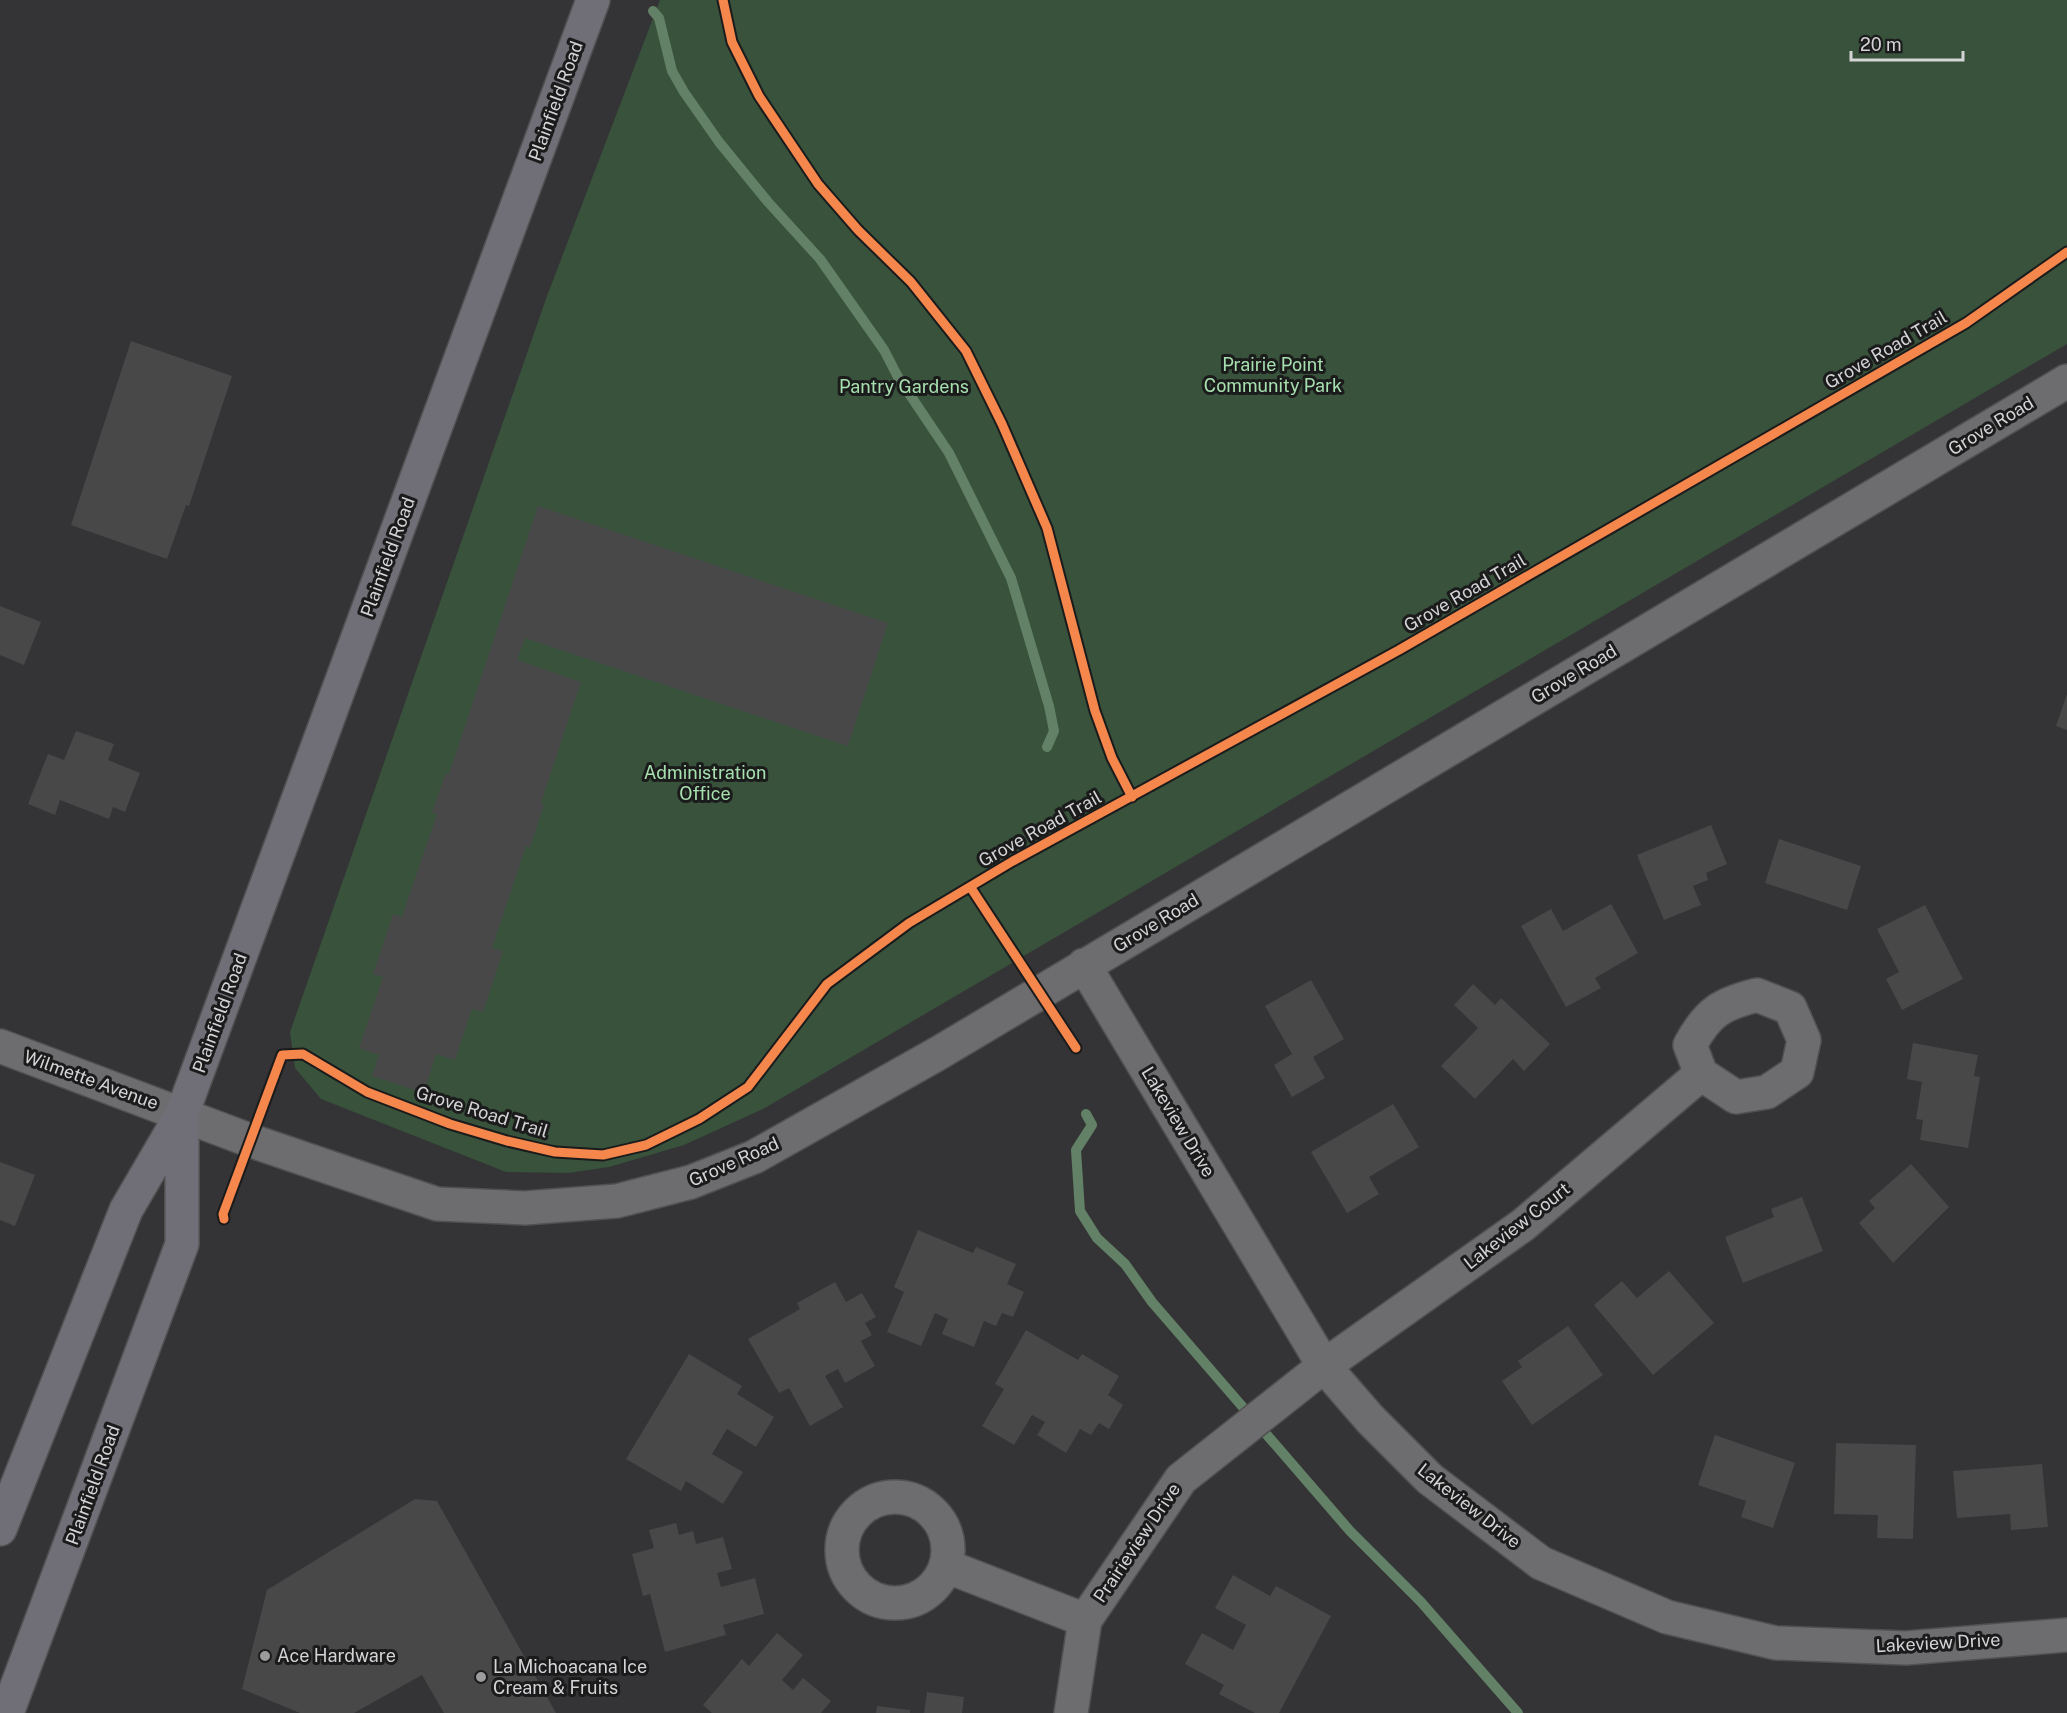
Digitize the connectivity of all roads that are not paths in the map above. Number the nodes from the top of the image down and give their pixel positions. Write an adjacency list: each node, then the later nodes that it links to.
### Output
1 (593, 0): 6 (main road, Plainfield Road)
2 (2067, 381): 3 (street, Grove Road)
3 (1084, 965): 6 (street, Grove Road); 7 (street, Lakeview Drive)
4 (0, 1046): 6 (street, Wilmette Avenue)
5 (1701, 1074): 7 (street, Lakeview Court)
6 (182, 1114): 8 (main road, Plainfield Road); 12 (main road, Plainfield Road)
7 (1324, 1366): 10 (street, Prairieview Drive); 11 (street, Lakeview Drive)
8 (0, 1529)
9 (946, 1566): 10 (street)
10 (1085, 1620): 14 (street, Prairieview Drive)
11 (2067, 1635)
12 (18, 1698): 13 (main road, Plainfield Road)
13 (7, 1713)
14 (1071, 1713)

